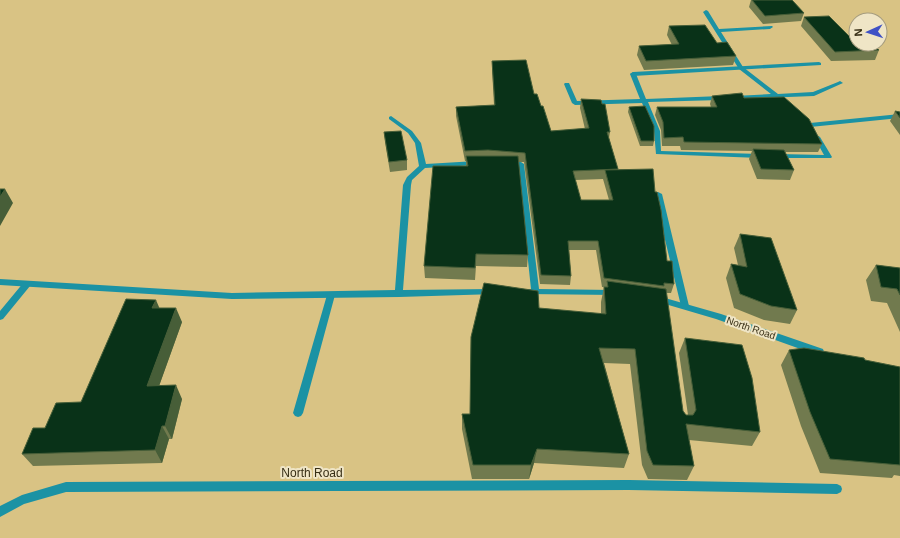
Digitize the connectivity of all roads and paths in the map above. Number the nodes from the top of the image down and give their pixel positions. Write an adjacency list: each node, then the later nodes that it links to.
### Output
1 (706, 12): 3 (street)
2 (770, 27): 3 (street)
3 (717, 31): 5 (street)
4 (819, 64): 5 (street)
5 (741, 68): 8 (street); 9 (street)
6 (840, 83): 8 (street)
7 (567, 84): 9 (street)
8 (780, 99): 9 (street)
9 (645, 100): 12 (street)
10 (900, 116): 13 (street)
11 (391, 118): 16 (street)
12 (765, 156)
13 (773, 156)
14 (487, 163): 16 (street)
15 (500, 163): 22 (street)
16 (423, 166): 23 (street)
17 (658, 194): 27 (street)
18 (0, 282): 19 (street)
19 (26, 284): 25 (street); 28 (street)
20 (505, 292): 23 (street)
21 (520, 292): 22 (street)
22 (535, 292): 24 (street)
23 (399, 294): 25 (street)
24 (622, 294)
25 (331, 295): 30 (street)
26 (652, 297): 27 (street, North Road)
27 (685, 306): 29 (street, North Road)
28 (0, 317)
29 (827, 355)
30 (298, 413)
31 (838, 489): 32 (street, North Road)
32 (0, 512)

